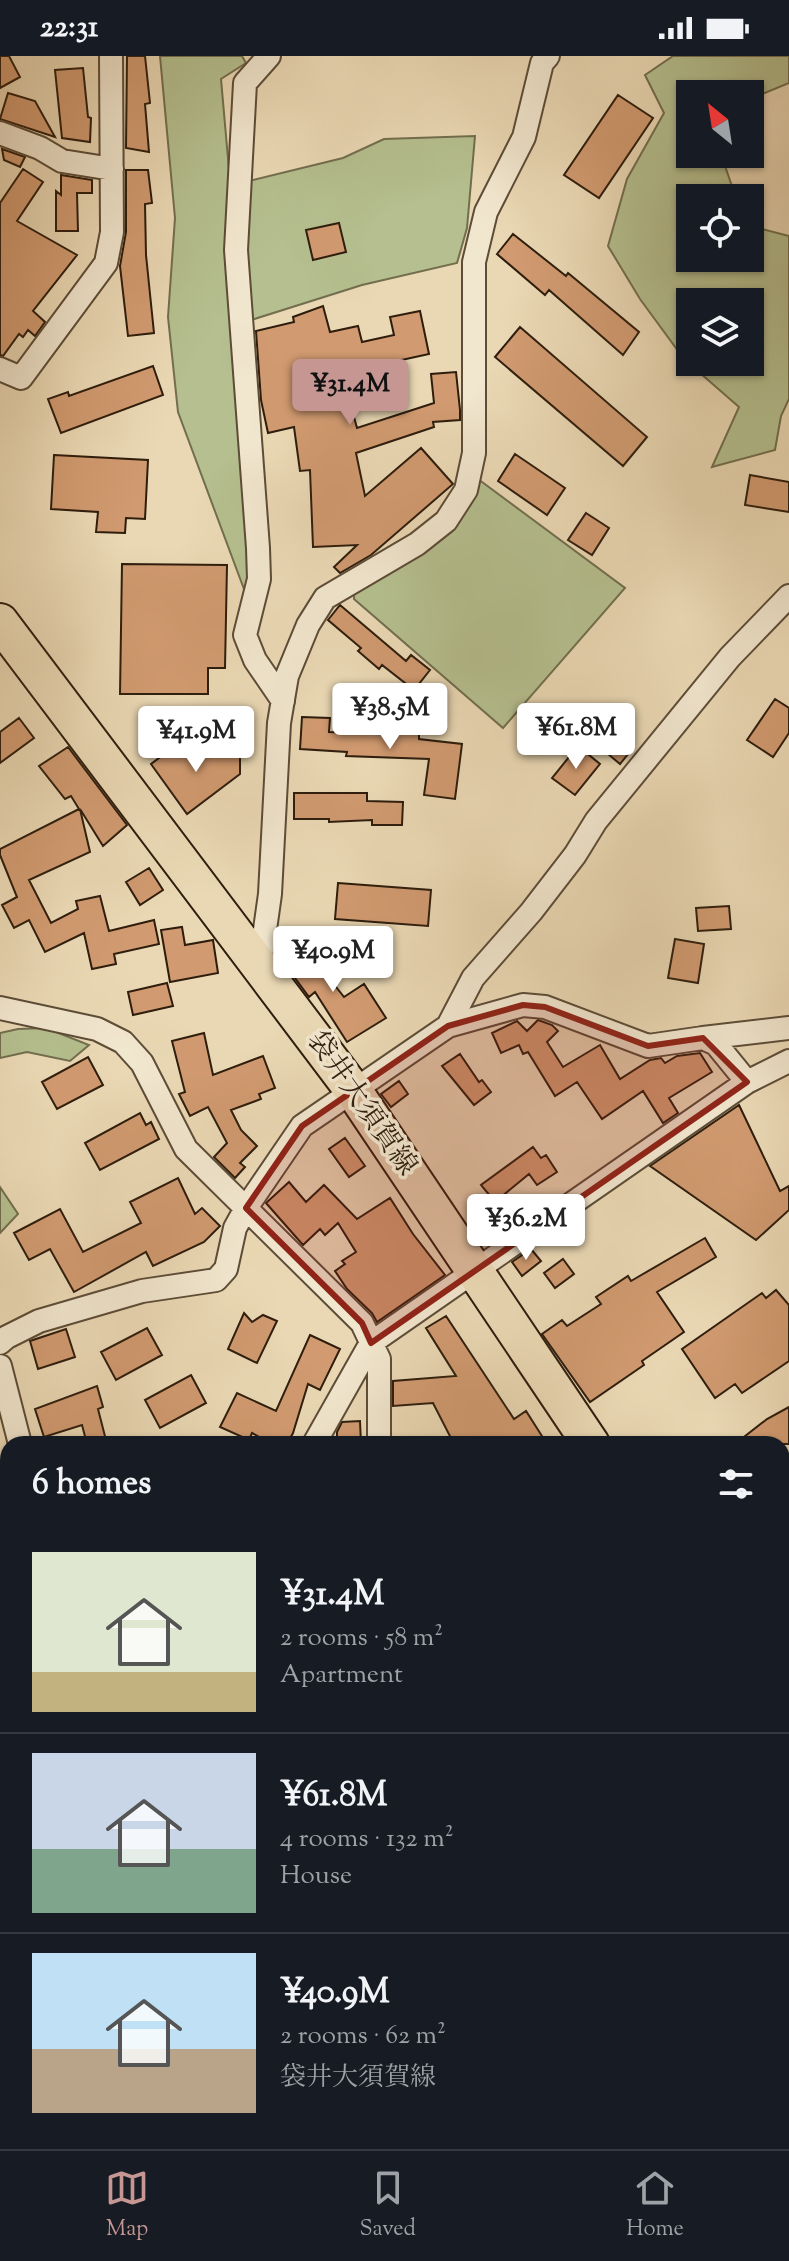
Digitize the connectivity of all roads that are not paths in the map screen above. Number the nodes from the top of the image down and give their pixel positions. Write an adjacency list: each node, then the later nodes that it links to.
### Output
1 (111, 56): 5 (street)
2 (269, 56): 9 (street)
3 (548, 56): 9 (street)
4 (0, 133): 5 (street)
5 (112, 169): 6 (street)
6 (0, 369)
7 (789, 596): 14 (street)
8 (0, 622): 10 (main road, 袋井大須賀線)
9 (283, 701): 10 (street)
10 (260, 965): 19 (main road, 袋井大須賀線)
11 (0, 1008): 12 (street)
12 (29, 1013): 13 (street); 20 (street)
13 (0, 1026)
14 (448, 1026): 16 (street); 19 (street)
15 (789, 1028): 16 (street)
16 (703, 1038): 18 (street)
17 (789, 1061): 18 (street)
18 (747, 1082): 21 (street)
19 (353, 1090): 20 (street); 21 (main road, 袋井大須賀線)
20 (246, 1208): 22 (street); 23 (street)
21 (475, 1269): 23 (street); 29 (main road, 袋井大須賀線)
22 (0, 1343)
23 (371, 1343): 27 (street); 28 (street)
24 (0, 1366): 25 (street)
25 (4, 1396): 26 (street)
26 (17, 1436)
27 (319, 1436)
28 (379, 1436)
29 (586, 1436)

